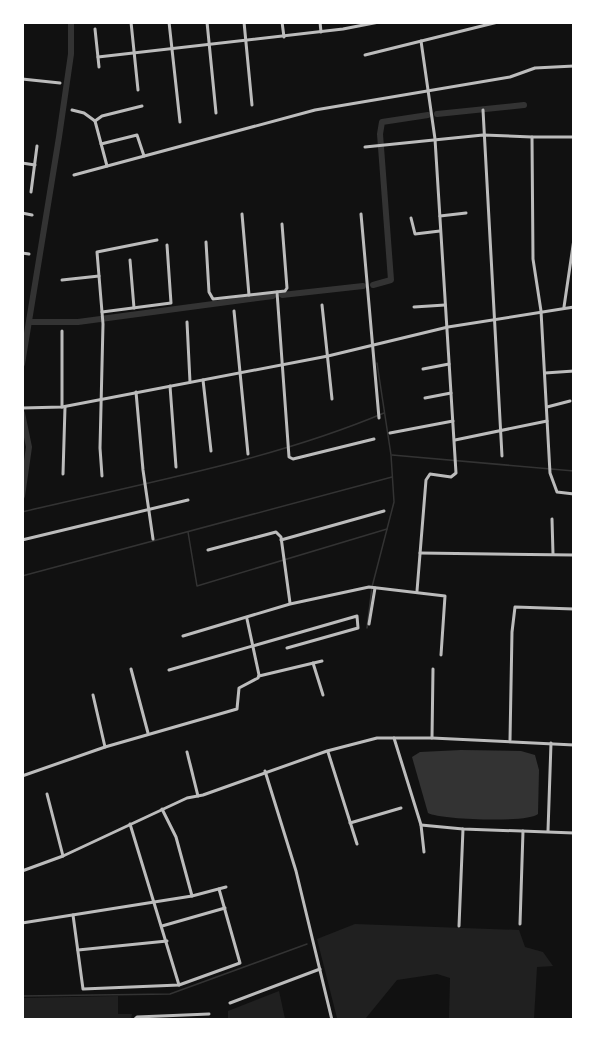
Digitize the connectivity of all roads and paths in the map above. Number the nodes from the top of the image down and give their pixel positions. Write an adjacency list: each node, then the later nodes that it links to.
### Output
1 (131, 22): 19 (street)
2 (169, 22): 18 (street)
3 (207, 22): 17 (street)
4 (244, 22): 15 (street)
5 (282, 22): 14 (street)
6 (320, 22): 13 (street)
7 (379, 22): 10 (street)
8 (474, 22): 11 (street)
9 (498, 22): 11 (street)
10 (359, 25): 13 (street)
11 (475, 28): 16 (street)
12 (95, 29): 21 (street)
13 (321, 32): 14 (street)
14 (284, 37): 15 (street)
15 (246, 41): 17 (street); 28 (street)
16 (421, 41): 20 (street); 26 (street)
17 (209, 45): 18 (street); 32 (street)
18 (172, 49): 19 (street); 34 (street)
19 (134, 53): 21 (street); 27 (street)
20 (365, 55)
21 (98, 57): 23 (street)
22 (573, 66): 26 (street)
23 (99, 67)
24 (22, 79): 25 (street)
25 (60, 83)
26 (430, 89): 38 (street); 42 (street)
27 (138, 90)
28 (252, 105)
29 (142, 106): 33 (street)
30 (72, 110): 33 (street)
31 (483, 110): 35 (street)
32 (216, 113)
33 (95, 121): 39 (street)
34 (180, 122)
35 (483, 135): 36 (street); 38 (street); 77 (street)
36 (532, 137): 37 (street); 75 (street)
37 (573, 137)
38 (435, 139): 41 (street); 53 (street)
39 (101, 144): 42 (street); 45 (street)
40 (37, 146): 44 (street)
41 (365, 147)
42 (144, 156): 45 (street)
43 (22, 163): 44 (street)
44 (35, 165): 47 (street)
45 (107, 166): 46 (street)
46 (74, 175)
47 (31, 192)
48 (22, 213): 52 (street)
49 (466, 213): 53 (street)
50 (242, 214): 67 (street)
51 (361, 214): 81 (street)
52 (32, 215)
53 (440, 216): 56 (street)
54 (411, 218): 56 (street)
55 (282, 224): 66 (street)
56 (440, 231): 68 (street)
57 (573, 239): 71 (street)
58 (157, 240): 64 (street)
59 (206, 242): 67 (street)
60 (167, 245): 73 (street)
61 (22, 253): 62 (street)
62 (29, 254)
63 (130, 260): 73 (street)
64 (99, 276): 65 (street); 76 (street)
65 (62, 280)
66 (277, 292): 67 (street); 83 (street)
67 (249, 295)
68 (445, 304): 70 (street); 79 (street)
69 (322, 305): 82 (street)
70 (414, 307)
71 (564, 307): 72 (street); 75 (street)
72 (573, 307)
73 (134, 308): 76 (street)
74 (234, 310): 87 (street)
75 (541, 311): 77 (street); 88 (street)
76 (102, 314): 95 (street)
77 (494, 320): 79 (street); 104 (street)
78 (187, 322): 90 (street)
79 (448, 327): 81 (street); 84 (street)
80 (62, 331): 99 (street)
81 (373, 346): 82 (street); 101 (street)
82 (328, 356): 83 (street); 96 (street)
83 (283, 364): 87 (street); 106 (street)
84 (449, 364): 85 (street); 93 (street)
85 (423, 369)
86 (573, 371): 88 (street)
87 (241, 373): 89 (street); 109 (street)
88 (545, 373): 98 (street)
89 (203, 380): 90 (street); 108 (street)
90 (190, 382): 91 (street)
91 (170, 386): 92 (street); 111 (street)
92 (136, 393): 95 (street); 116 (street)
93 (451, 393): 94 (street); 102 (street)
94 (425, 398)
95 (101, 399): 99 (street); 113 (street)
96 (332, 399)
97 (570, 401): 98 (street)
98 (547, 406): 103 (street)
99 (63, 407): 100 (street); 112 (street)
100 (22, 408)
101 (379, 418)
102 (453, 421): 105 (street); 107 (street)
103 (547, 421): 104 (street); 114 (street)
104 (500, 431): 107 (street); 110 (street)
105 (390, 433)
106 (374, 439)
107 (454, 440): 123 (street)
108 (211, 451)
109 (248, 454)
110 (502, 456)
111 (176, 467)
112 (63, 474)
113 (102, 476)
114 (573, 494)
115 (188, 500): 116 (street)
116 (148, 510): 119 (street); 120 (street)
117 (384, 511): 121 (street)
118 (552, 519): 124 (street)
119 (153, 539)
120 (22, 540)
121 (281, 540): 122 (street); 128 (street)
122 (208, 550)
123 (420, 553): 124 (street); 127 (street)
124 (553, 554): 125 (street)
125 (573, 555)
126 (372, 587): 127 (street); 128 (street); 131 (street)
127 (417, 591): 135 (street)
128 (290, 604): 130 (street)
129 (573, 609): 147 (street)
130 (247, 619): 132 (street); 133 (street)
131 (369, 624)
132 (183, 636)
133 (253, 646): 134 (street); 140 (street); 141 (street)
134 (287, 648)
135 (441, 655)
136 (322, 660): 137 (street)
137 (313, 663): 141 (street); 143 (street)
138 (131, 669): 144 (street)
139 (434, 669): 146 (street)
140 (169, 670)
141 (259, 676): 144 (street)
142 (93, 695): 150 (street)
143 (323, 695)
144 (148, 734): 150 (street)
145 (394, 738): 146 (street); 151 (street); 161 (street)
146 (432, 738): 147 (street)
147 (510, 740): 148 (street)
148 (551, 743): 149 (street); 164 (street)
149 (573, 745)
150 (105, 747): 154 (street)
151 (327, 751): 153 (street); 159 (street)
152 (187, 752): 156 (street)
153 (265, 771): 156 (street); 182 (street)
154 (22, 776)
155 (47, 794): 168 (street)
156 (198, 796): 158 (street)
157 (401, 808): 159 (street)
158 (162, 809): 160 (street); 172 (street)
159 (350, 823): 166 (street)
160 (130, 824): 168 (street); 173 (street)
161 (421, 825): 162 (street); 167 (street)
162 (463, 829): 163 (street); 179 (street)
163 (523, 831): 164 (street); 177 (street)
164 (548, 832): 165 (street)
165 (573, 833)
166 (357, 844)
167 (424, 852)
168 (63, 856): 169 (street)
169 (22, 871)
170 (226, 887): 171 (street)
171 (219, 889): 172 (street); 174 (street)
172 (192, 896): 173 (street)
173 (155, 903): 175 (street); 178 (street)
174 (225, 908): 178 (street); 183 (street)
175 (73, 915): 176 (street); 181 (street)
176 (22, 923)
177 (520, 924)
178 (162, 926): 180 (street)
179 (459, 926)
180 (167, 941): 181 (street); 183 (street)
181 (78, 950): 183 (street)
182 (320, 969): 184 (street); 187 (street)
183 (179, 985)
184 (230, 1003)
185 (209, 1014): 186 (street)
186 (134, 1020)
187 (332, 1020)

